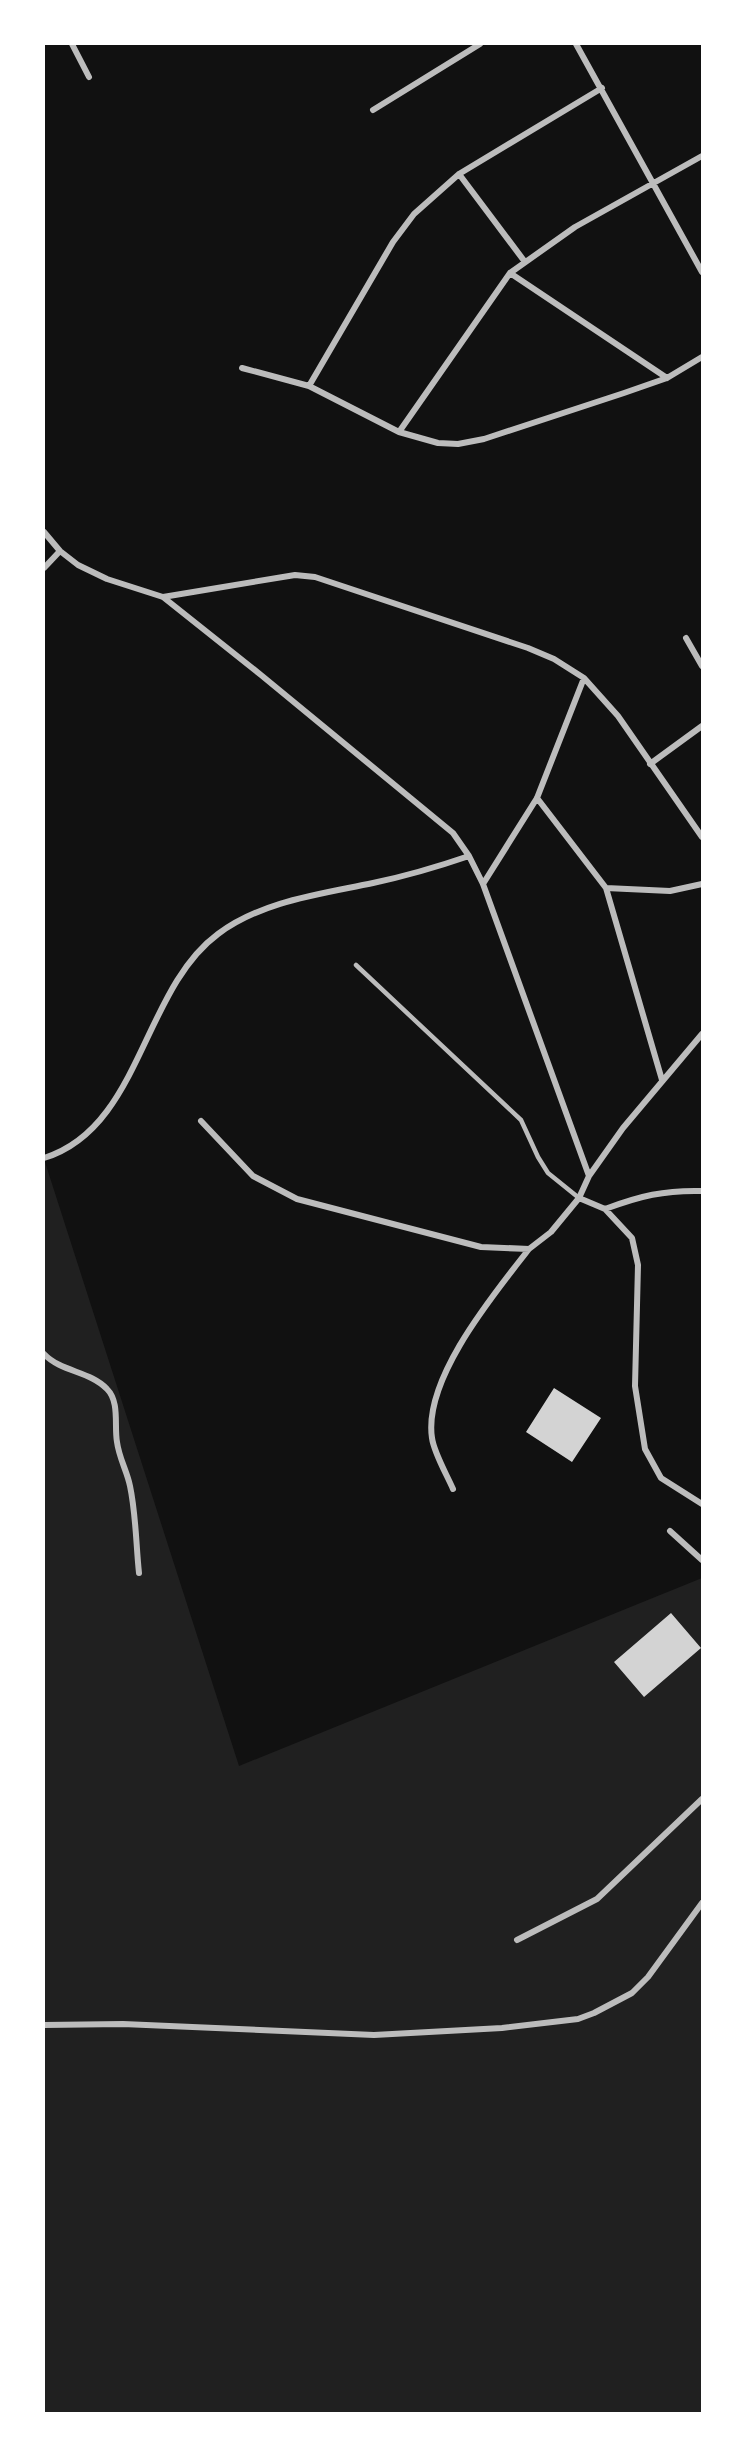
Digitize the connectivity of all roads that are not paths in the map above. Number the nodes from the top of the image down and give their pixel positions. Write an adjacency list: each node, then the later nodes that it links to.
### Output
1 (72, 44): 4 (street)
2 (480, 44): 6 (street)
3 (576, 44): 5 (street)
4 (89, 77)
5 (602, 88): 8 (street); 9 (street)
6 (373, 110)
7 (702, 156): 9 (street)
8 (459, 174): 11 (street); 17 (street)
9 (653, 184): 10 (street); 11 (street)
10 (699, 259): 12 (street)
11 (525, 262): 13 (street)
12 (702, 272)
13 (510, 273): 16 (street); 18 (street)
14 (702, 357): 16 (street)
15 (242, 368): 17 (street)
16 (667, 378): 18 (street)
17 (309, 386): 18 (street)
18 (399, 432)
19 (44, 532): 20 (street)
20 (60, 551): 21 (street); 22 (street)
21 (44, 568)
22 (163, 597): 25 (street); 30 (street)
23 (686, 638): 24 (street)
24 (702, 666)
25 (584, 678): 27 (street); 28 (street)
26 (702, 726): 27 (street)
27 (650, 764): 29 (street)
28 (537, 798): 31 (street); 33 (street)
29 (702, 837)
30 (469, 856): 31 (street); 38 (street)
31 (483, 884): 39 (street)
32 (702, 884): 33 (street)
33 (606, 888): 36 (street)
34 (356, 965): 41 (lane)
35 (702, 1034): 36 (street)
36 (662, 1080): 39 (street)
37 (201, 1121): 43 (street)
38 (44, 1158)
39 (589, 1176): 41 (street)
40 (702, 1191): 42 (street)
41 (579, 1198): 42 (street); 43 (street)
42 (605, 1209): 46 (street)
43 (529, 1249): 45 (street)
44 (44, 1354): 49 (street)
45 (453, 1489)
46 (702, 1504)
47 (670, 1531): 48 (street)
48 (702, 1560)
49 (139, 1573)
50 (702, 1799): 52 (street)
51 (702, 1903): 53 (street)
52 (517, 1940)
53 (44, 2025)

